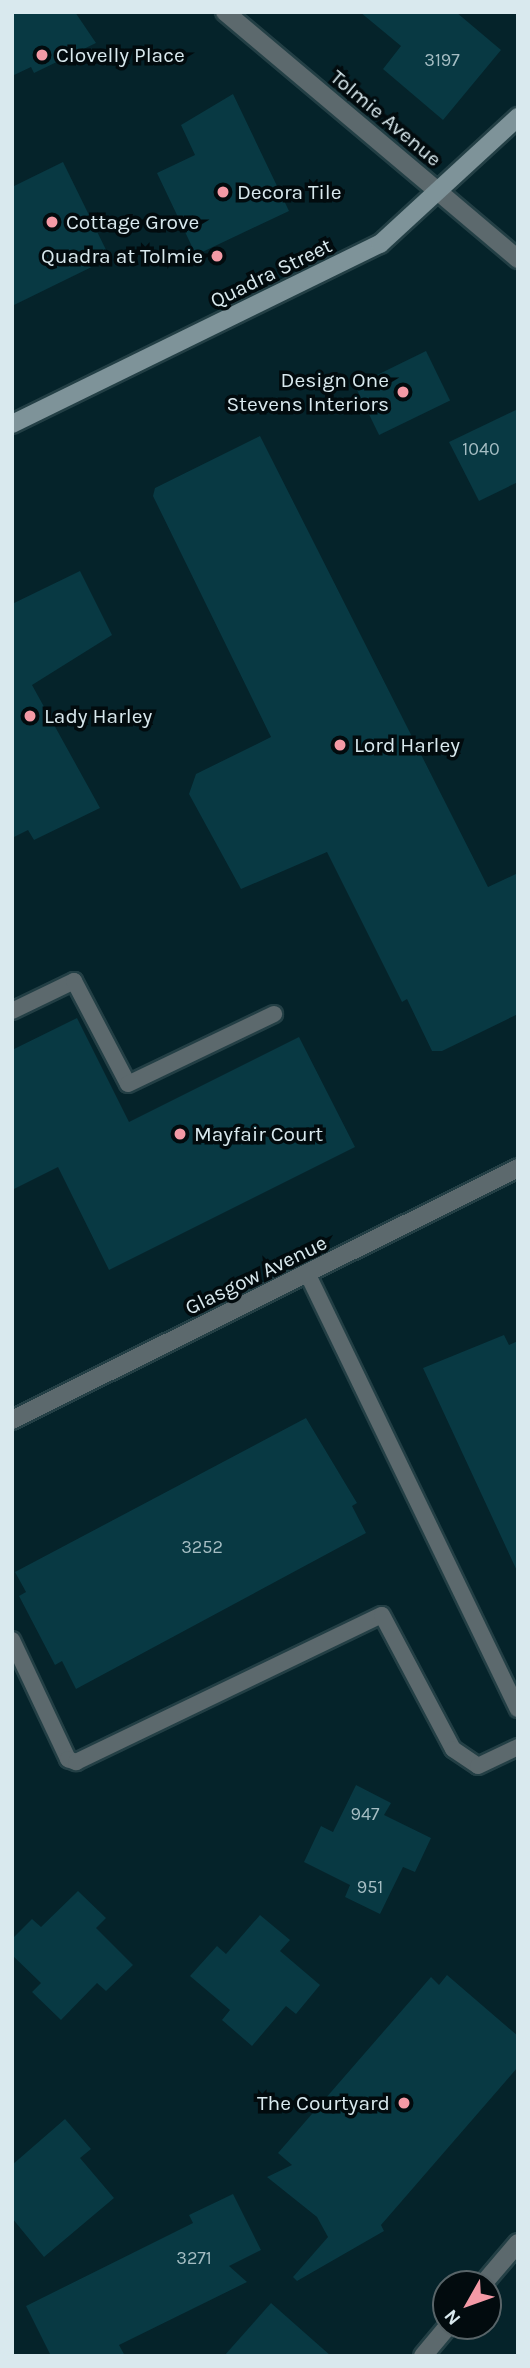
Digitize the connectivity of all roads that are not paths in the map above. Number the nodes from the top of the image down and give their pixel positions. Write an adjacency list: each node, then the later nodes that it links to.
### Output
1 (225, 12): 3 (street, Tolmie Avenue)
2 (518, 117): 3 (main road, Quadra Street)
3 (441, 194): 4 (street, Tolmie Avenue); 5 (main road, Quadra Street)
4 (518, 259)
5 (12, 425)
6 (12, 1011): 7 (lane)
7 (274, 1014)
8 (518, 1168): 9 (street, Glasgow Avenue)
9 (308, 1275): 10 (street, Glasgow Avenue); 12 (lane)
10 (12, 1420)
11 (12, 1640): 13 (lane)
12 (518, 1709)
13 (518, 1747)
14 (518, 2243): 15 (street)
15 (495, 2270)
16 (436, 2340): 17 (street)
17 (423, 2356)

